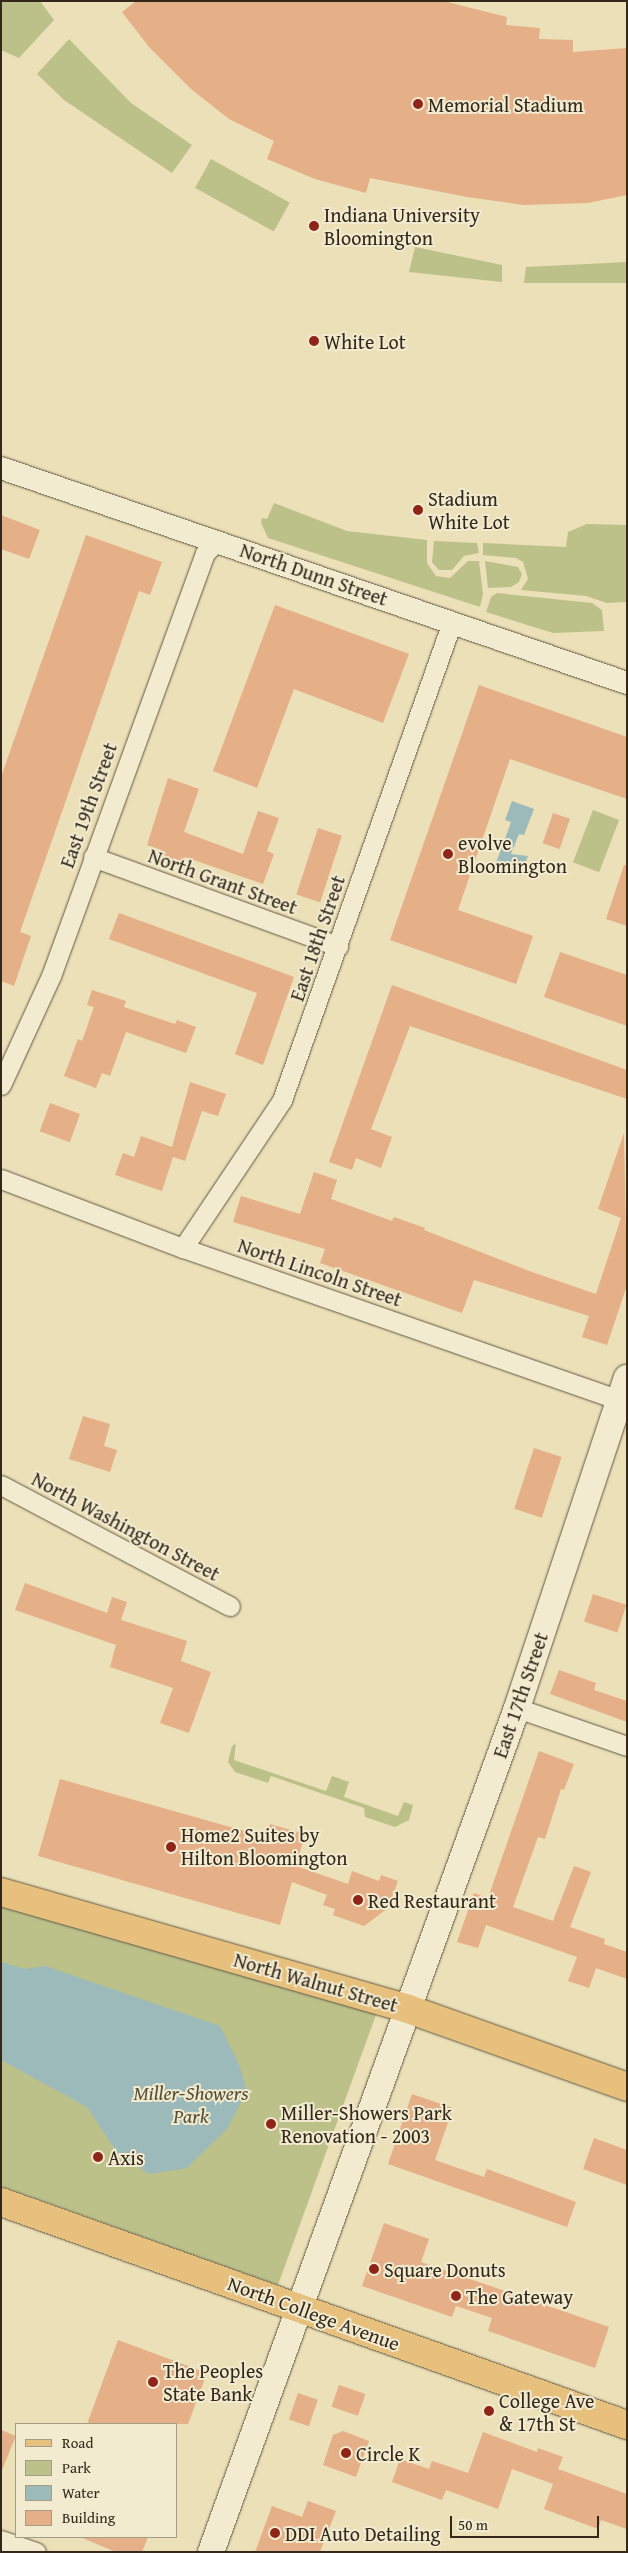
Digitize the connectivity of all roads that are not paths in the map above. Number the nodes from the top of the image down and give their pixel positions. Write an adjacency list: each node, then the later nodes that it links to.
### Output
1 (1, 468): 2 (street, North Dunn Street)
2 (217, 541): 3 (street, North Dunn Street); 5 (street, East 19th Street)
3 (452, 622): 4 (street, North Dunn Street); 6 (street, East 18th Street)
4 (627, 682)
5 (92, 857): 6 (street, North Grant Street); 7 (street, East 19th Street)
6 (338, 946): 9 (street, East 18th Street)
7 (1, 1085)
8 (1, 1179): 9 (street, North Lincoln Street)
9 (183, 1248): 10 (street, North Lincoln Street)
10 (624, 1394): 13 (main road, East 17th Street)
11 (1, 1485): 12 (street, North Washington Street)
12 (230, 1606)
13 (517, 1708): 14 (street); 16 (main road, East 17th Street)
14 (627, 1746)
15 (1, 1892): 16 (main road, North Walnut Street)
16 (408, 2009): 17 (main road, North Walnut Street); 19 (main road, East 17th Street)
17 (627, 2087)
18 (1, 2202): 19 (main road, North College Avenue)
19 (299, 2310): 20 (main road, North College Avenue); 23 (main road, East 17th Street)
20 (627, 2425)
21 (1, 2540): 22 (street)
22 (36, 2552)
23 (211, 2552)

